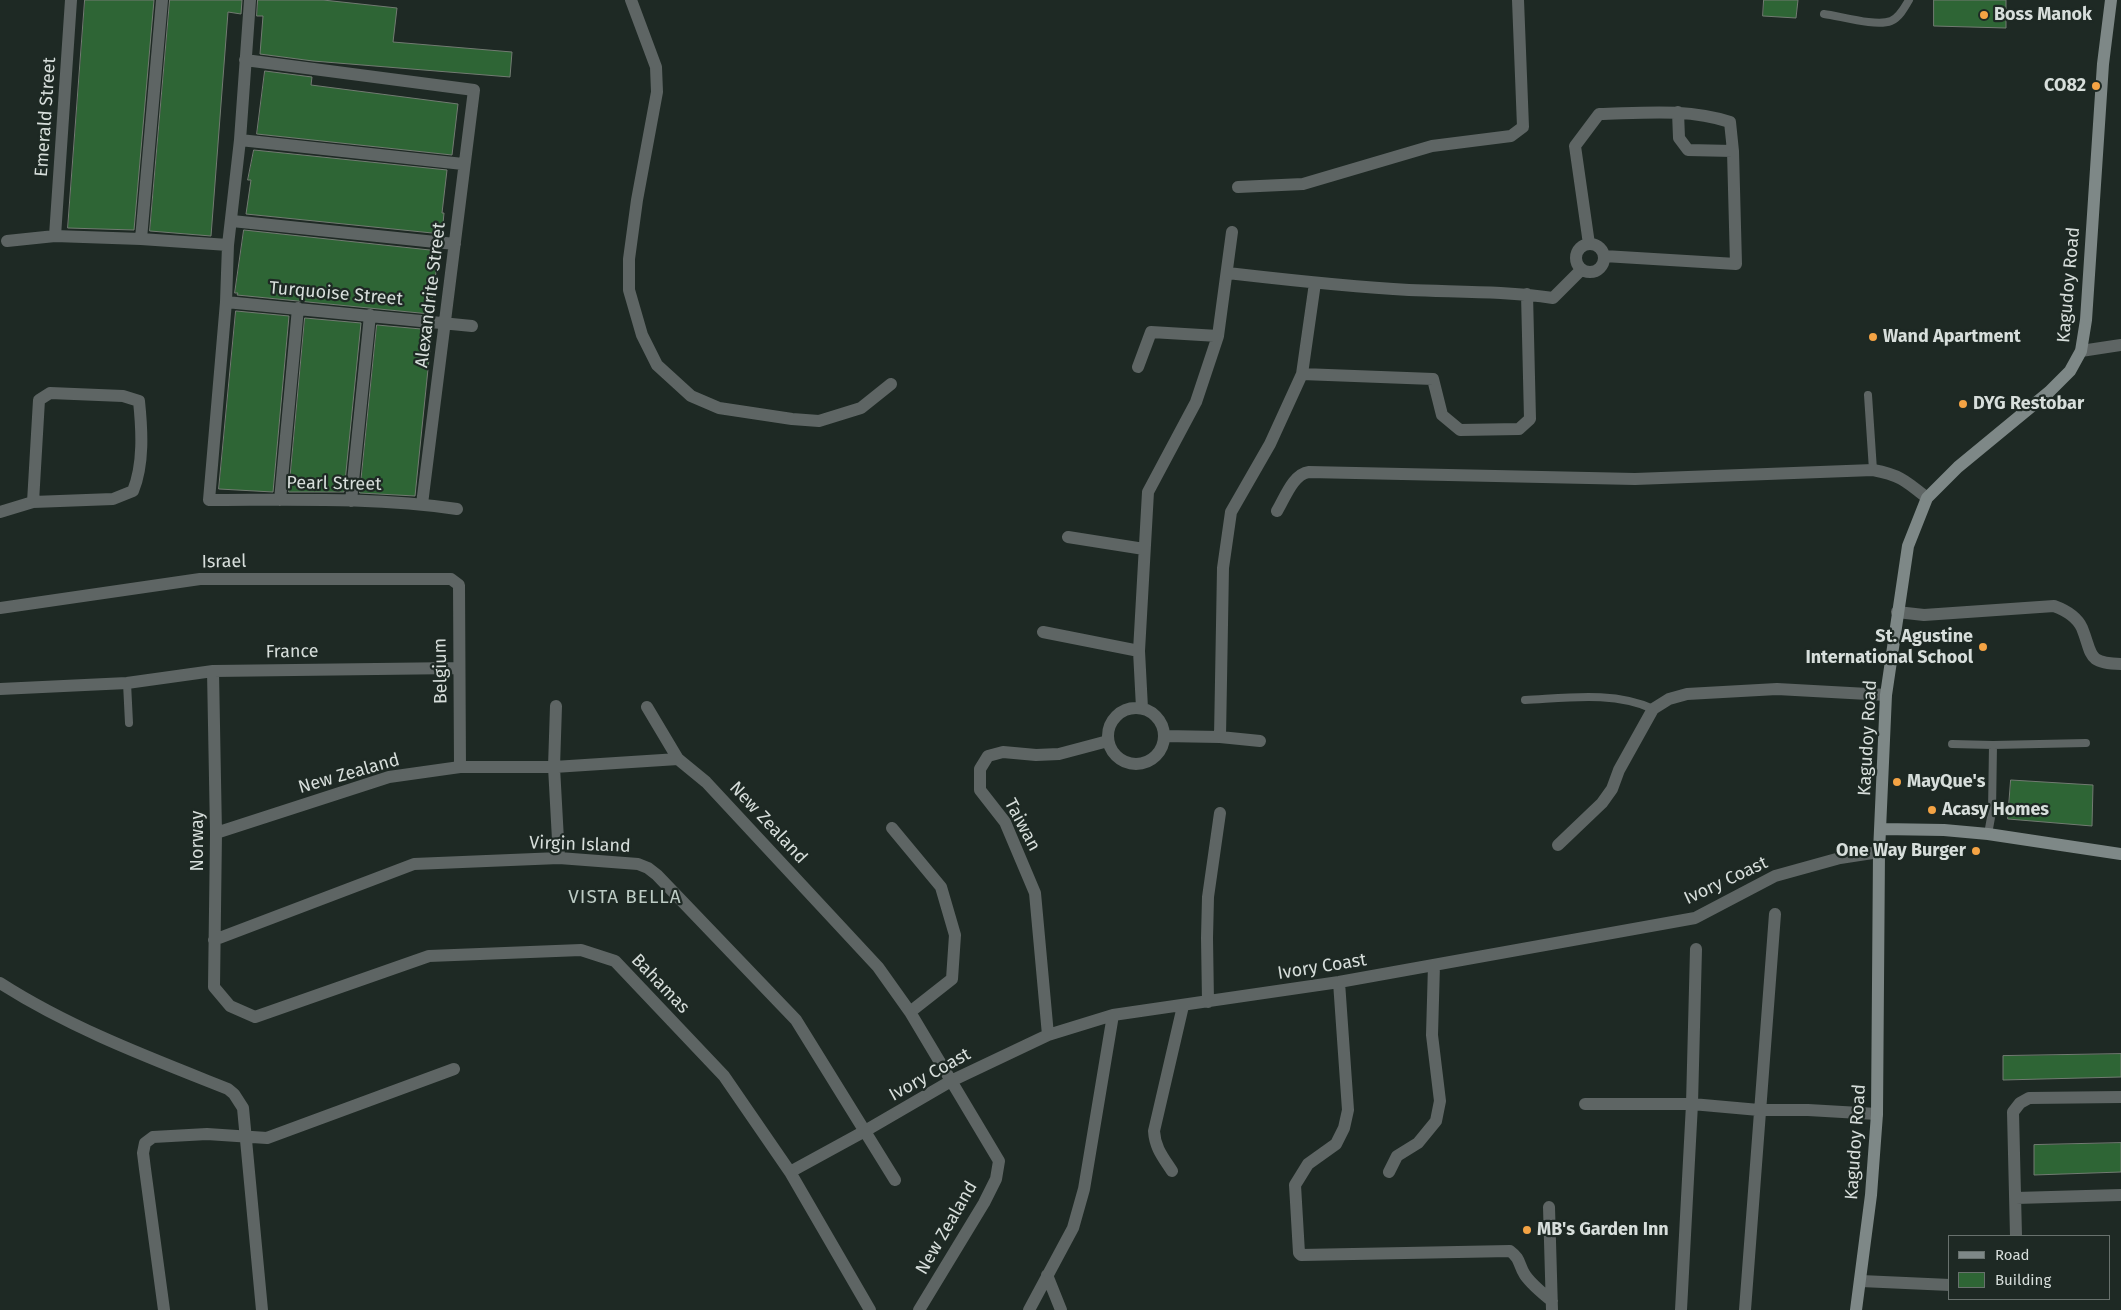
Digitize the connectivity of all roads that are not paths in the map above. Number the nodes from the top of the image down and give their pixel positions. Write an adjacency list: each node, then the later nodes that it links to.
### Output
1 (71, 0): 17 (street, Emerald Street)
2 (162, 0): 18 (street)
3 (250, 0): 9 (street)
4 (631, 0): 38 (street)
5 (1518, 0): 14 (street)
6 (1909, 0): 8 (lane)
7 (2111, 0): 35 (street, Kagudoy Road)
8 (1824, 14)
9 (245, 60): 11 (street); 13 (street, Alexandrite Street)
10 (1678, 112): 12 (street); 12 (street); 21 (street)
11 (240, 140): 13 (street); 15 (street)
12 (1733, 151): 23 (street)
13 (463, 164): 20 (street, Alexandrite Street)
14 (1238, 187)
15 (232, 221): 20 (street); 22 (street)
16 (1232, 232): 25 (street)
17 (55, 236): 18 (street); 19 (street)
18 (141, 239): 22 (street)
19 (7, 241)
20 (455, 244): 31 (street, Alexandrite Street)
21 (1589, 244): 23 (street); 24 (street)
22 (228, 245): 28 (street)
23 (1604, 256): 24 (street)
24 (1581, 270): 27 (street)
25 (1228, 273): 26 (street); 33 (street)
26 (1314, 283): 27 (street); 37 (street)
27 (1527, 294): 37 (street)
28 (226, 302): 29 (street, Turquoise Street); 42 (street, Pearl Street)
29 (298, 308): 30 (street, Turquoise Street); 42 (street)
30 (370, 315): 31 (street, Turquoise Street); 44 (street)
31 (446, 322): 32 (street, Turquoise Street); 45 (street, Alexandrite Street)
32 (472, 326)
33 (1218, 336): 36 (street); 50 (street)
34 (2121, 345): 35 (street)
35 (2082, 351): 41 (street, Kagudoy Road)
36 (1138, 367)
37 (1302, 374): 69 (street)
38 (891, 384)
39 (1868, 395): 40 (lane)
40 (1873, 470): 41 (street); 47 (street)
41 (1927, 498): 53 (street, Kagudoy Road)
42 (280, 500): 44 (street, Pearl Street)
43 (33, 502): 43 (street); 48 (street)
44 (351, 502): 45 (street, Pearl Street)
45 (422, 504): 46 (street, Pearl Street)
46 (457, 509)
47 (1277, 511)
48 (0, 512)
49 (1068, 537): 50 (street)
50 (1144, 549): 55 (street)
51 (452, 579): 52 (street, Israel); 57 (street, Belgium)
52 (0, 608)
53 (1897, 612): 56 (street); 61 (street, Kagudoy Road)
54 (1043, 632): 55 (street)
55 (1139, 651): 65 (street)
56 (2121, 664)
57 (458, 668): 58 (street, France); 76 (street, Belgium)
58 (213, 671): 59 (street, France); 81 (street, Norway)
59 (126, 683): 60 (street, France); 67 (lane)
60 (0, 689)
61 (1886, 696): 66 (street); 80 (street, Kagudoy Road)
62 (1525, 700): 66 (lane)
63 (556, 706): 77 (street)
64 (647, 708): 75 (street)
65 (1142, 708): 68 (street); 70 (street)
66 (1653, 710): 83 (street)
67 (129, 723)
68 (1164, 736): 69 (street); 70 (street)
69 (1220, 737): 71 (street)
70 (1108, 741): 98 (street, Taiwan)
71 (1260, 741)
72 (2086, 743): 74 (lane)
73 (1952, 744): 74 (lane)
74 (1993, 745): 82 (lane)
75 (678, 759): 77 (street, New Zealand); 96 (street, New Zealand)
76 (460, 767): 77 (street, New Zealand); 81 (street, New Zealand)
77 (554, 767): 86 (street)
78 (1220, 812): 93 (street)
79 (892, 828): 96 (street)
80 (1882, 829): 82 (street); 84 (street, Kagudoy Road)
81 (216, 833): 88 (street, Norway)
82 (1988, 834): 85 (street)
83 (1558, 845)
84 (1880, 852): 90 (street, Ivory Coast); 105 (street, Kagudoy Road)
85 (2121, 854)
86 (559, 858): 88 (street, Virgin Island); 106 (street, Virgin Island)
87 (1775, 914): 104 (street)
88 (214, 940): 94 (street, Norway)
89 (1696, 949): 103 (street)
90 (1434, 965): 91 (street, Ivory Coast); 110 (street)
91 (1339, 982): 93 (street, Ivory Coast); 119 (street)
92 (0, 983): 107 (street)
93 (1208, 1002): 95 (street, Ivory Coast)
94 (230, 1006): 109 (street, Bahamas)
95 (1182, 1006): 97 (street, Ivory Coast); 108 (street)
96 (910, 1012): 100 (street, New Zealand)
97 (1113, 1015): 98 (street, Ivory Coast); 116 (street)
98 (1048, 1035): 100 (street, Ivory Coast)
99 (454, 1069): 107 (street)
100 (951, 1081): 106 (street, Ivory Coast); 123 (street, New Zealand)
101 (2121, 1097): 113 (street)
102 (1585, 1104): 103 (street)
103 (1692, 1104): 104 (street); 126 (street)
104 (1759, 1110): 105 (street); 127 (street)
105 (1877, 1114): 117 (street, Kagudoy Road)
106 (866, 1131): 109 (street, Ivory Coast); 111 (street, Virgin Island)
107 (246, 1138): 120 (street); 121 (street)
108 (1172, 1171)
109 (790, 1172): 122 (street, Bahamas)
110 (1389, 1172)
111 (895, 1180)
112 (2121, 1195): 113 (street)
113 (2016, 1198): 115 (street)
114 (1549, 1207): 119 (street)
115 (2016, 1235)
116 (1048, 1275): 124 (street); 125 (street)
117 (1861, 1281): 118 (street); 128 (street, Kagudoy Road)
118 (1948, 1285)
119 (1552, 1306)
120 (164, 1310)
121 (262, 1310)
122 (870, 1310)
123 (919, 1310)
124 (1029, 1310)
125 (1060, 1310)
126 (1681, 1310)
127 (1745, 1310)
128 (1856, 1310)

